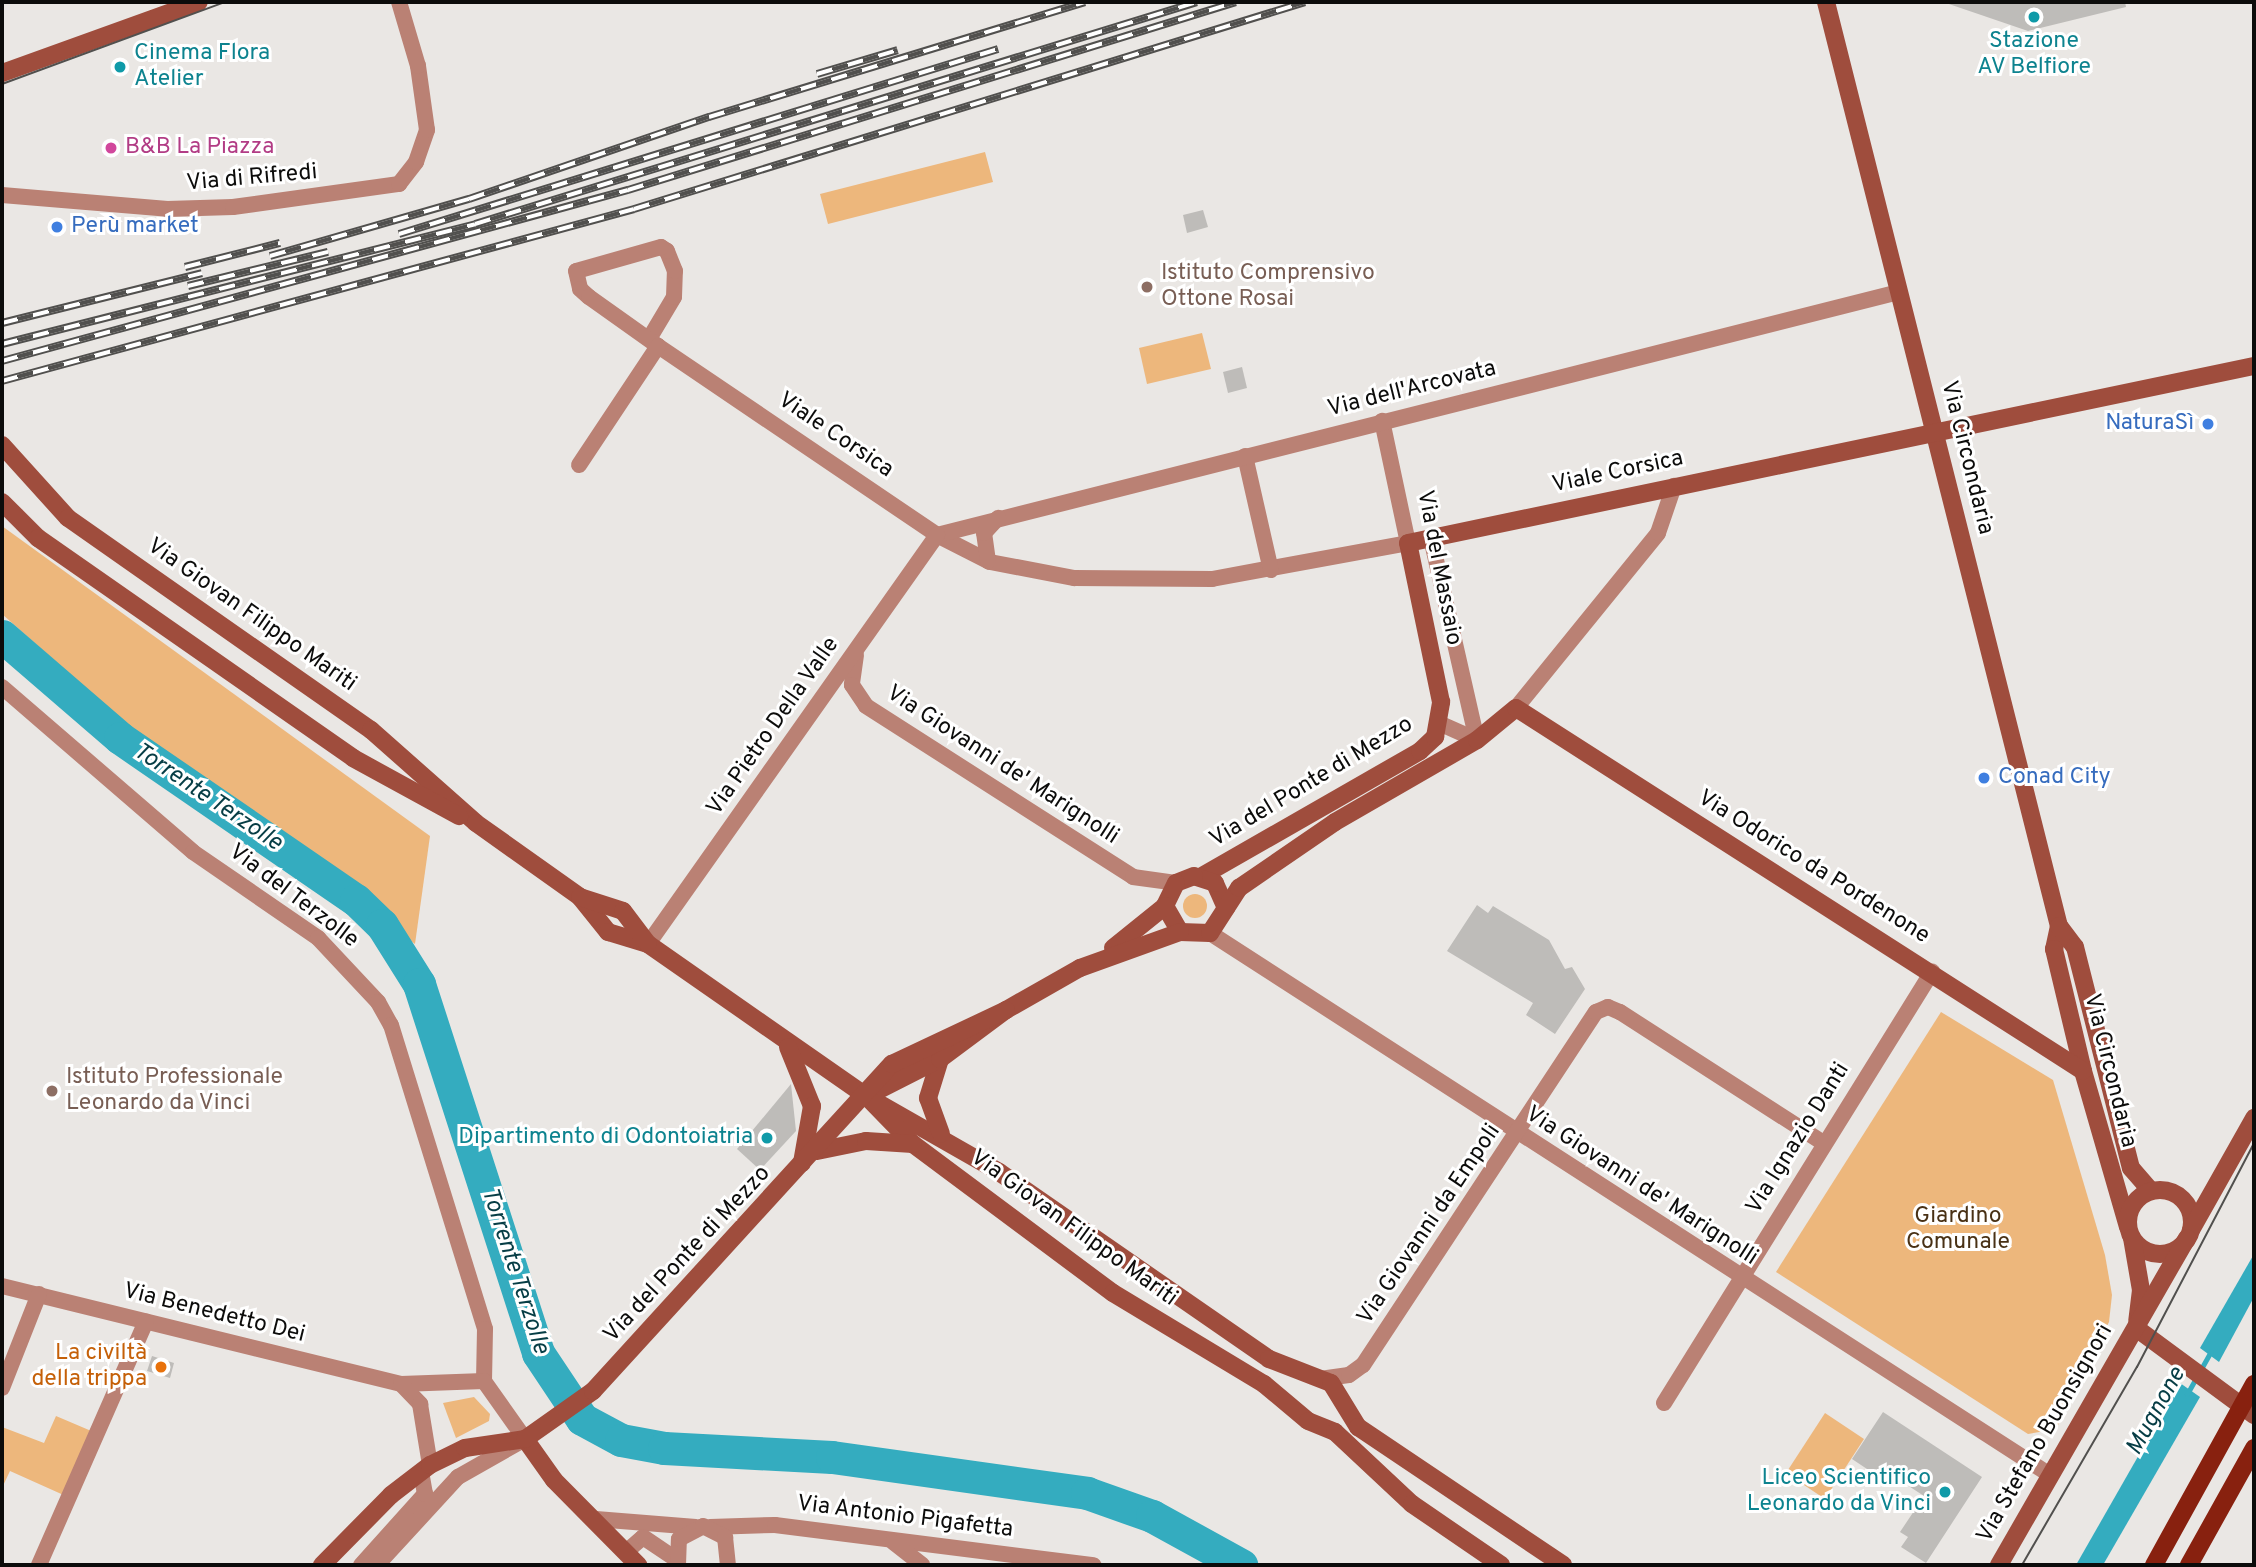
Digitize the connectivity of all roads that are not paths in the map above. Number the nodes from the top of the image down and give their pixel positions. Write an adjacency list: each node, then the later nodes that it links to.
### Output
1 (199, 2): 4 (street)
2 (399, 2): 5 (street, Via di Rifredi)
3 (1826, 2): 6 (street, Via Circondaria)
4 (2, 73)
5 (2, 195)
6 (1899, 292): 9 (street, Via dell'Arcovata); 10 (street, Via Circondaria)
7 (653, 342): 7 (street, Viale Corsica); 13 (street, Viale Corsica); 17 (street, Viale Corsica)
8 (2254, 366): 10 (street, Viale Corsica)
9 (1382, 421): 12 (street, Via dell'Arcovata); 19 (street, Via del Massaio)
10 (1935, 432): 14 (street, Viale Corsica); 33 (street, Via Circondaria)
11 (2, 445): 27 (street, Via Giovan Filippo Mariti)
12 (1245, 456): 16 (street, Via dell'Arcovata); 21 (street)
13 (579, 465)
14 (1674, 486): 18 (street, Viale Corsica); 24 (street, Via del Ponte di Mezzo)
15 (2, 502): 27 (street, Via Giovan Filippo Mariti)
16 (998, 518): 17 (street, Via dell'Arcovata); 20 (street)
17 (937, 535): 20 (street, Viale Corsica); 22 (street, Via Pietro Della Valle)
18 (1431, 538): 19 (street, Viale Corsica); 26 (street, Via del Massaio)
19 (1408, 543): 21 (street, Viale Corsica); 25 (street, Via del Massaio)
20 (988, 561): 21 (street, Viale Corsica)
21 (1271, 570)
22 (859, 645): 29 (street, Via Giovanni de' Marignolli); 36 (street, Via Pietro Della Valle)
23 (2, 687): 60 (street, Via del Terzolle)
24 (1516, 708): 26 (street, Via del Ponte di Mezzo); 38 (street, Via Odorico da Pordenone)
25 (1441, 724): 26 (street, Via del Ponte di Mezzo); 28 (street, Via del Ponte di Mezzo)
26 (1477, 740): 32 (street, Via del Ponte di Mezzo)
27 (476, 823): 30 (street, Via Giovan Filippo Mariti)
28 (1202, 876): 29 (street, Via del Ponte di Mezzo); 32 (street, Via del Ponte di Mezzo)
29 (1176, 883): 31 (street, Via del Ponte di Mezzo)
30 (580, 897): 36 (street, Via Giovan Filippo Mariti); 36 (street, Via Giovan Filippo Mariti)
31 (1165, 906): 34 (street); 37 (street, Via del Ponte di Mezzo)
32 (1226, 908): 35 (street, Via del Ponte di Mezzo)
33 (2059, 926): 42 (street, Via Circondaria); 51 (street, Via Circondaria)
34 (1180, 932): 35 (street, Via del Ponte di Mezzo); 37 (street, Via del Ponte di Mezzo)
35 (1210, 933): 46 (street, Via Giovanni de' Marignolli)
36 (648, 944): 40 (street, Via Giovan Filippo Mariti)
37 (1103, 956): 39 (street, Via del Ponte di Mezzo)
38 (1933, 972): 42 (street, Via Odorico da Pordenone); 47 (street, Via Ignazio Danti)
39 (1006, 1010): 41 (street, Via del Ponte di Mezzo); 43 (street, Via del Ponte di Mezzo)
40 (785, 1041): 43 (street, Via Giovan Filippo Mariti); 50 (street)
41 (940, 1059): 43 (street, Via del Ponte di Mezzo); 45 (street)
42 (2083, 1071): 52 (street, Via Circondaria)
43 (866, 1096): 45 (street, Via Giovan Filippo Mariti); 48 (street, Via Giovan Filippo Mariti); 49 (street, Via del Ponte di Mezzo)
44 (2254, 1118): 53 (street, Via Stefano Buonsignori)
45 (941, 1134): 59 (street, Via Giovan Filippo Mariti)
46 (1519, 1135): 47 (street, Via Giovanni da Empoli); 54 (street, Via Giovanni de' Marignolli); 59 (street, Via Giovanni da Empoli)
47 (1823, 1143): 54 (street, Via Ignazio Danti)
48 (913, 1144): 49 (street); 66 (street, Via Giovan Filippo Mariti)
49 (817, 1152): 50 (street, Via del Ponte di Mezzo)
50 (796, 1175): 69 (street, Via del Ponte di Mezzo)
51 (2151, 1191): 52 (street); 53 (street)
52 (2130, 1232): 53 (street); 58 (street, Via Stefano Buonsignori)
53 (2189, 1234): 58 (street, Via Stefano Buonsignori)
54 (1739, 1278): 65 (street, Via Ignazio Danti); 72 (street, Via Giovanni de' Marignolli)
55 (2, 1286): 56 (street, Via Benedetto Dei)
56 (39, 1294): 57 (street, Via Benedetto Dei); 63 (street)
57 (146, 1321): 62 (street, Via Benedetto Dei); 79 (street)
58 (2136, 1328): 67 (street); 72 (street, Via Stefano Buonsignori)
59 (1316, 1379): 64 (street, Via Giovan Filippo Mariti); 66 (street)
60 (484, 1381): 62 (street, Via Benedetto Dei); 69 (street)
61 (2254, 1384): 67 (main road)
62 (408, 1385): 71 (street)
63 (2, 1388)
64 (1339, 1398): 68 (street); 87 (street, Via Giovan Filippo Mariti)
65 (1664, 1402)
66 (1297, 1410): 68 (street, Via Giovan Filippo Mariti)
67 (2248, 1410): 89 (main road)
68 (1312, 1423): 86 (street, Via Giovan Filippo Mariti)
69 (525, 1439): 71 (street); 73 (street); 82 (street)
70 (2254, 1448): 90 (main road)
71 (426, 1469): 80 (street); 81 (street)
72 (2050, 1475): 88 (street, Via Stefano Buonsignori)
73 (596, 1518): 74 (street, Via Antonio Pigafetta); 76 (street)
74 (703, 1527): 75 (street, Via Antonio Pigafetta); 77 (street); 84 (street)
75 (893, 1542): 78 (street); 85 (street, Via Antonio Pigafetta)
76 (627, 1551): 77 (street); 83 (street)
77 (677, 1562)
78 (911, 1562)
79 (38, 1565)
80 (322, 1565)
81 (361, 1565)
82 (377, 1565)
83 (638, 1565)
84 (728, 1565)
85 (1093, 1565)
86 (1501, 1565)
87 (1563, 1565)
88 (1999, 1565)
89 (2154, 1565)
90 (2189, 1565)

